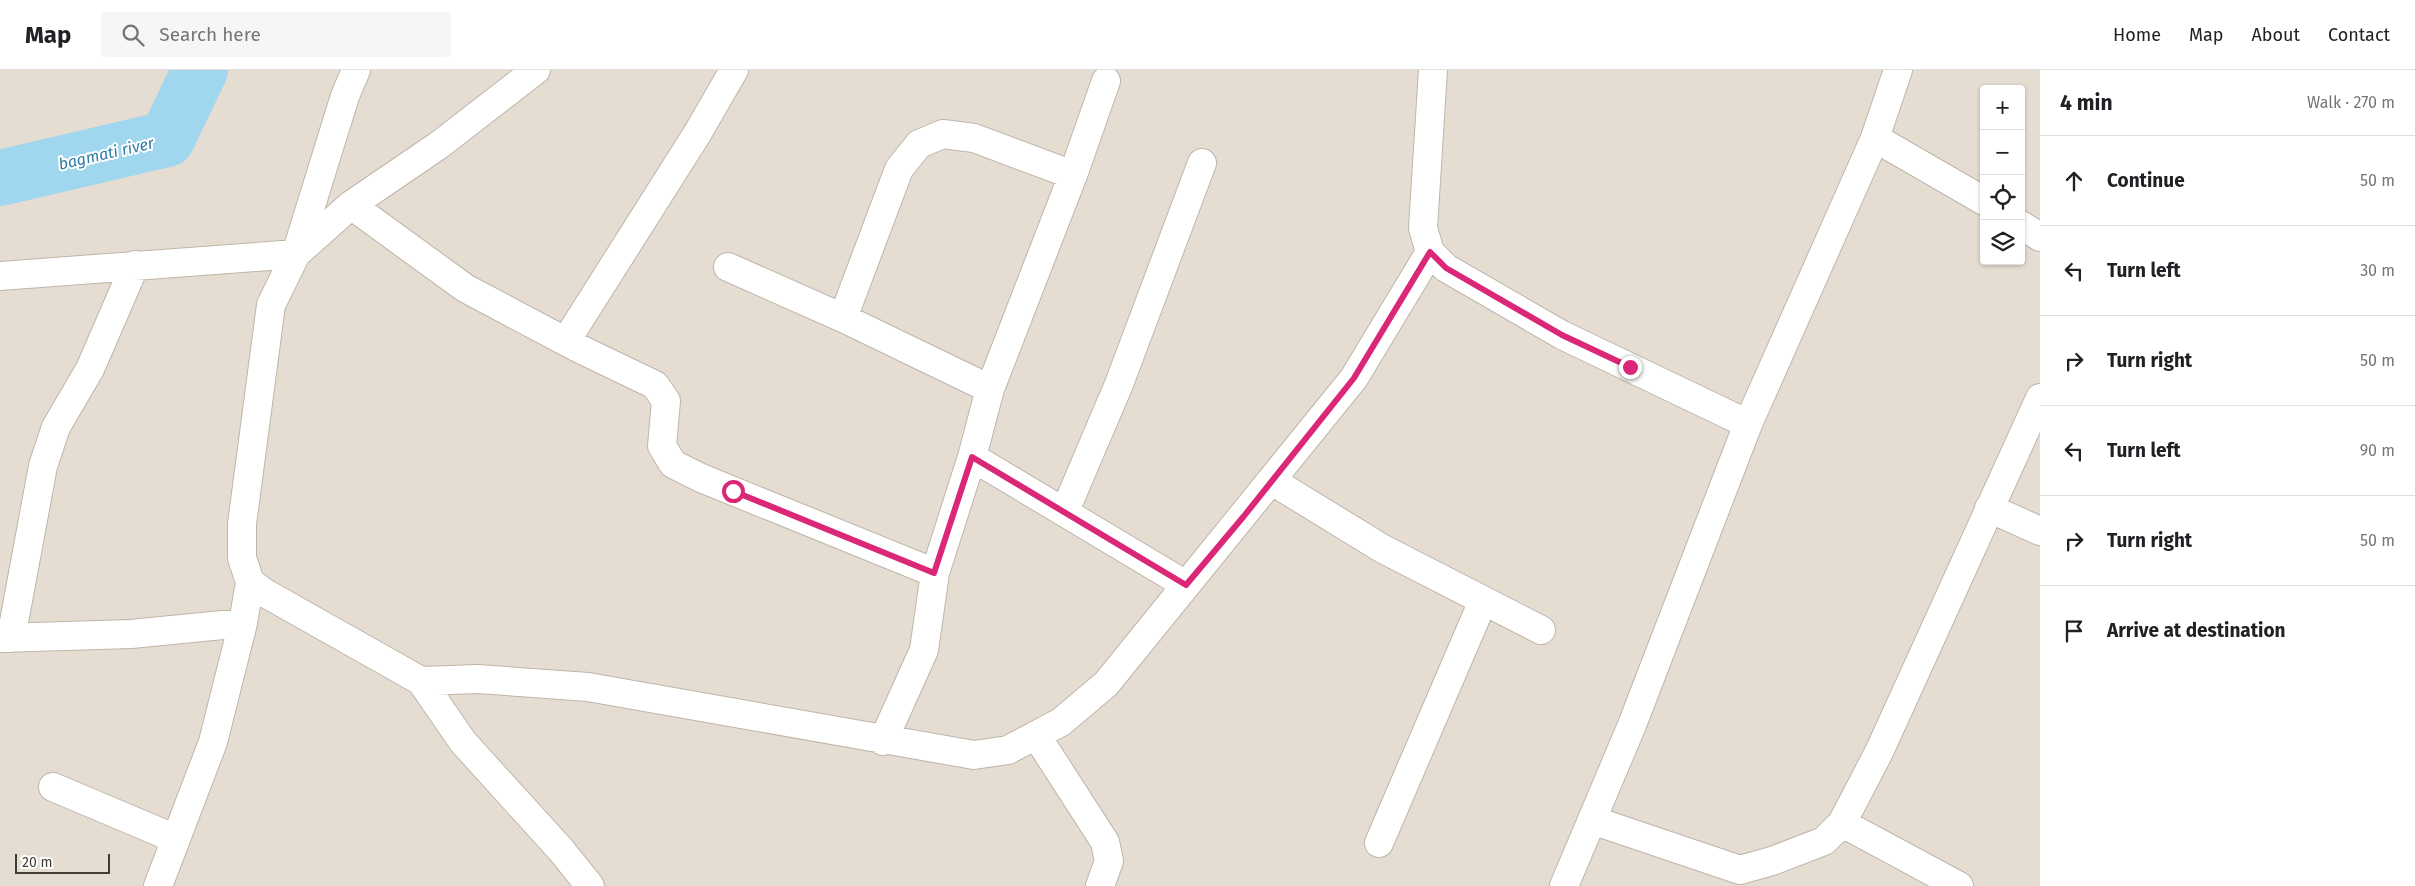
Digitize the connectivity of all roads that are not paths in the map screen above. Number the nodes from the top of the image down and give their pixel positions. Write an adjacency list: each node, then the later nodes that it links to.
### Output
1 (356, 70): 15 (street)
2 (536, 70): 11 (street)
3 (734, 70): 20 (street)
4 (1433, 70): 14 (street)
5 (1898, 70): 7 (street)
6 (1106, 81): 9 (street)
7 (1875, 138): 10 (street); 23 (street)
8 (1202, 163): 27 (street)
9 (1073, 175): 19 (street); 21 (street)
10 (1980, 199)
11 (351, 205): 15 (street); 20 (street)
12 (2025, 228): 13 (street)
13 (2040, 237)
14 (1430, 252): 23 (street); 25 (street)
15 (296, 254): 16 (street); 30 (street)
16 (135, 265): 18 (street); 35 (street)
17 (728, 267): 19 (street)
18 (0, 276)
19 (843, 318): 21 (street)
20 (566, 342): 29 (street)
21 (990, 389): 24 (street)
22 (2040, 398): 26 (street)
23 (1748, 424): 40 (street)
24 (972, 457): 27 (street); 29 (street)
25 (1272, 481): 31 (street); 32 (street)
26 (1989, 508): 28 (street); 41 (street)
27 (1065, 512): 31 (street)
28 (2040, 532)
29 (934, 573): 38 (street)
30 (250, 582): 33 (street); 36 (street)
31 (1186, 585): 37 (street)
32 (1483, 600): 34 (street); 43 (street)
33 (243, 622): 35 (street); 42 (street)
34 (1542, 630)
35 (5, 638)
36 (421, 681): 38 (street); 46 (street)
37 (1036, 735): 38 (street); 47 (street)
38 (883, 740)
39 (53, 787): 42 (street)
40 (1592, 820): 44 (street); 48 (street)
41 (1842, 823): 44 (street); 49 (street)
42 (176, 839): 45 (street)
43 (1379, 843)
44 (1737, 878)
45 (158, 886)
46 (590, 886)
47 (1100, 886)
48 (1564, 886)
49 (1959, 886)

